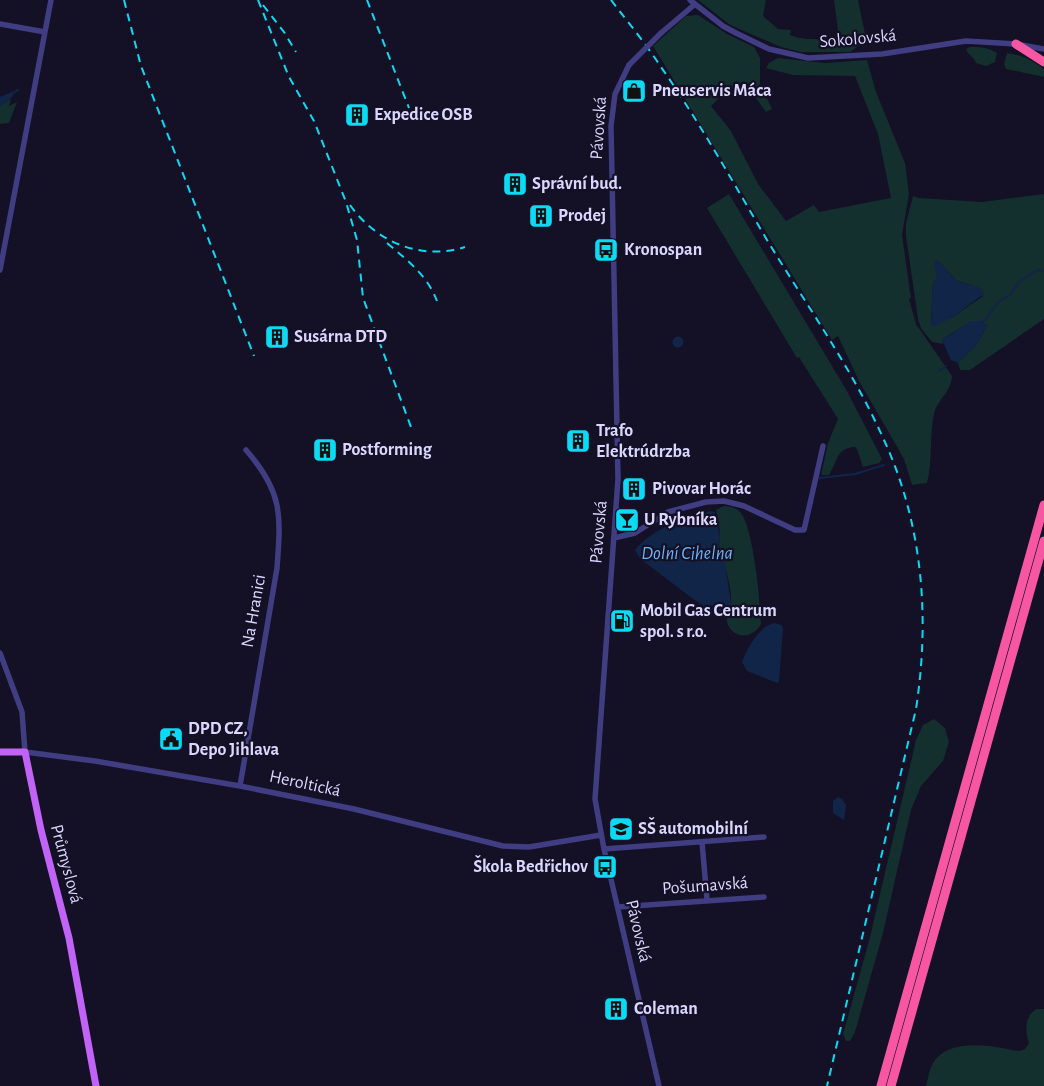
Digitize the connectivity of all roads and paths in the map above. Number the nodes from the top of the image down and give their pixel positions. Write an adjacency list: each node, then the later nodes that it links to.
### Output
1 (51, 0): 4 (street)
2 (692, 2): 5 (street, Sokolovská); 12 (street, Pávovská, bridge)
3 (0, 24): 4 (street)
4 (44, 32): 8 (street)
5 (1016, 44): 6 (street, Sokolovská); 7 (highway)
6 (1044, 49)
7 (1044, 62)
8 (0, 270)
9 (823, 446): 12 (street)
10 (246, 450): 17 (street, Na Hranici)
11 (1044, 506): 27 (highway)
12 (614, 538): 18 (street, Pávovská)
13 (1044, 541): 28 (highway)
14 (0, 653): 16 (street, Průmyslová)
15 (0, 752): 16 (main road, Heroltická)
16 (25, 752): 17 (street, Heroltická); 25 (main road, Průmyslová)
17 (240, 786): 18 (street, Heroltická)
18 (600, 834): 21 (street, Pávovská)
19 (764, 837): 20 (street)
20 (702, 842): 21 (street); 23 (street)
21 (604, 849): 24 (street, Pávovská)
22 (764, 897): 23 (street, Pošumavská)
23 (707, 900): 24 (street, Pošumavská)
24 (618, 907): 26 (street, Pávovská)
25 (96, 1086)
26 (659, 1086)
27 (881, 1086)
28 (891, 1086)

